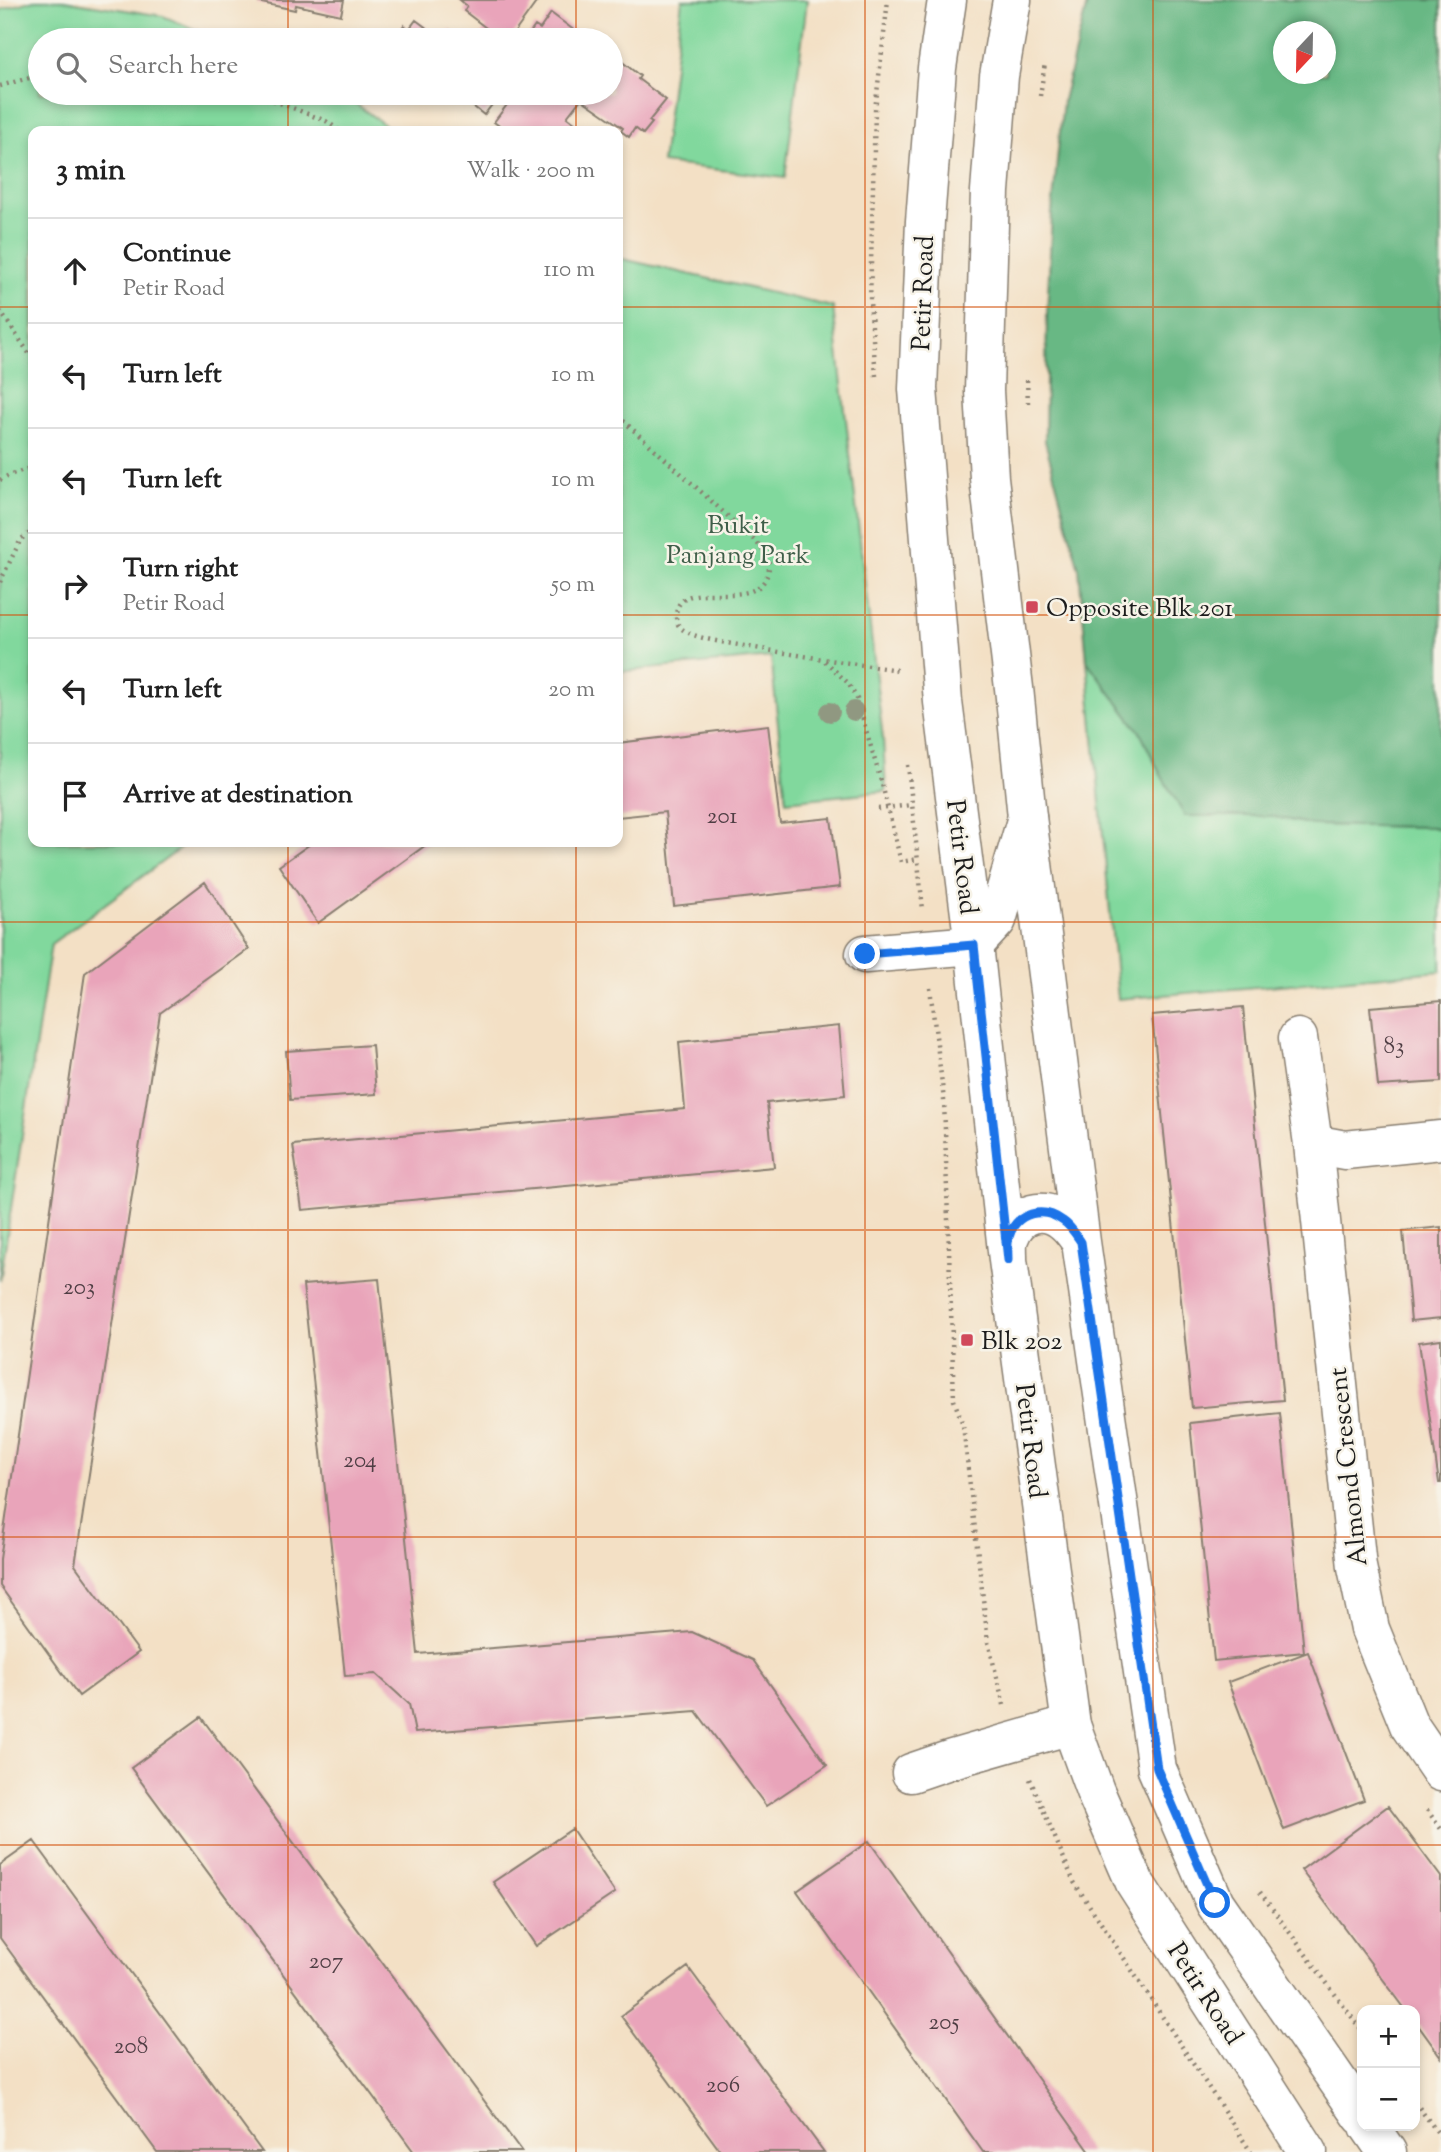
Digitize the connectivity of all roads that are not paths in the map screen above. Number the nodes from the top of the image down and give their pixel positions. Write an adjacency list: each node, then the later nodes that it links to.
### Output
1 (947, 0): 4 (main road, Petir Road)
2 (1012, 0): 3 (main road)
3 (1027, 817): 4 (main road); 9 (main road)
4 (974, 945): 5 (main road); 10 (main road, Petir Road)
5 (865, 954)
6 (1298, 1038): 8 (main road, Almond Crescent)
7 (1441, 1140): 8 (main road)
8 (1313, 1144): 12 (main road, Almond Crescent)
9 (1081, 1242): 10 (main road); 14 (main road)
10 (1008, 1260): 11 (main road, Petir Road)
11 (1071, 1725): 13 (main road); 16 (main road, Petir Road)
12 (1441, 1772)
13 (911, 1773)
14 (1357, 2109)
15 (1372, 2131): 17 (main road)
16 (1308, 2152)
17 (1387, 2152)

